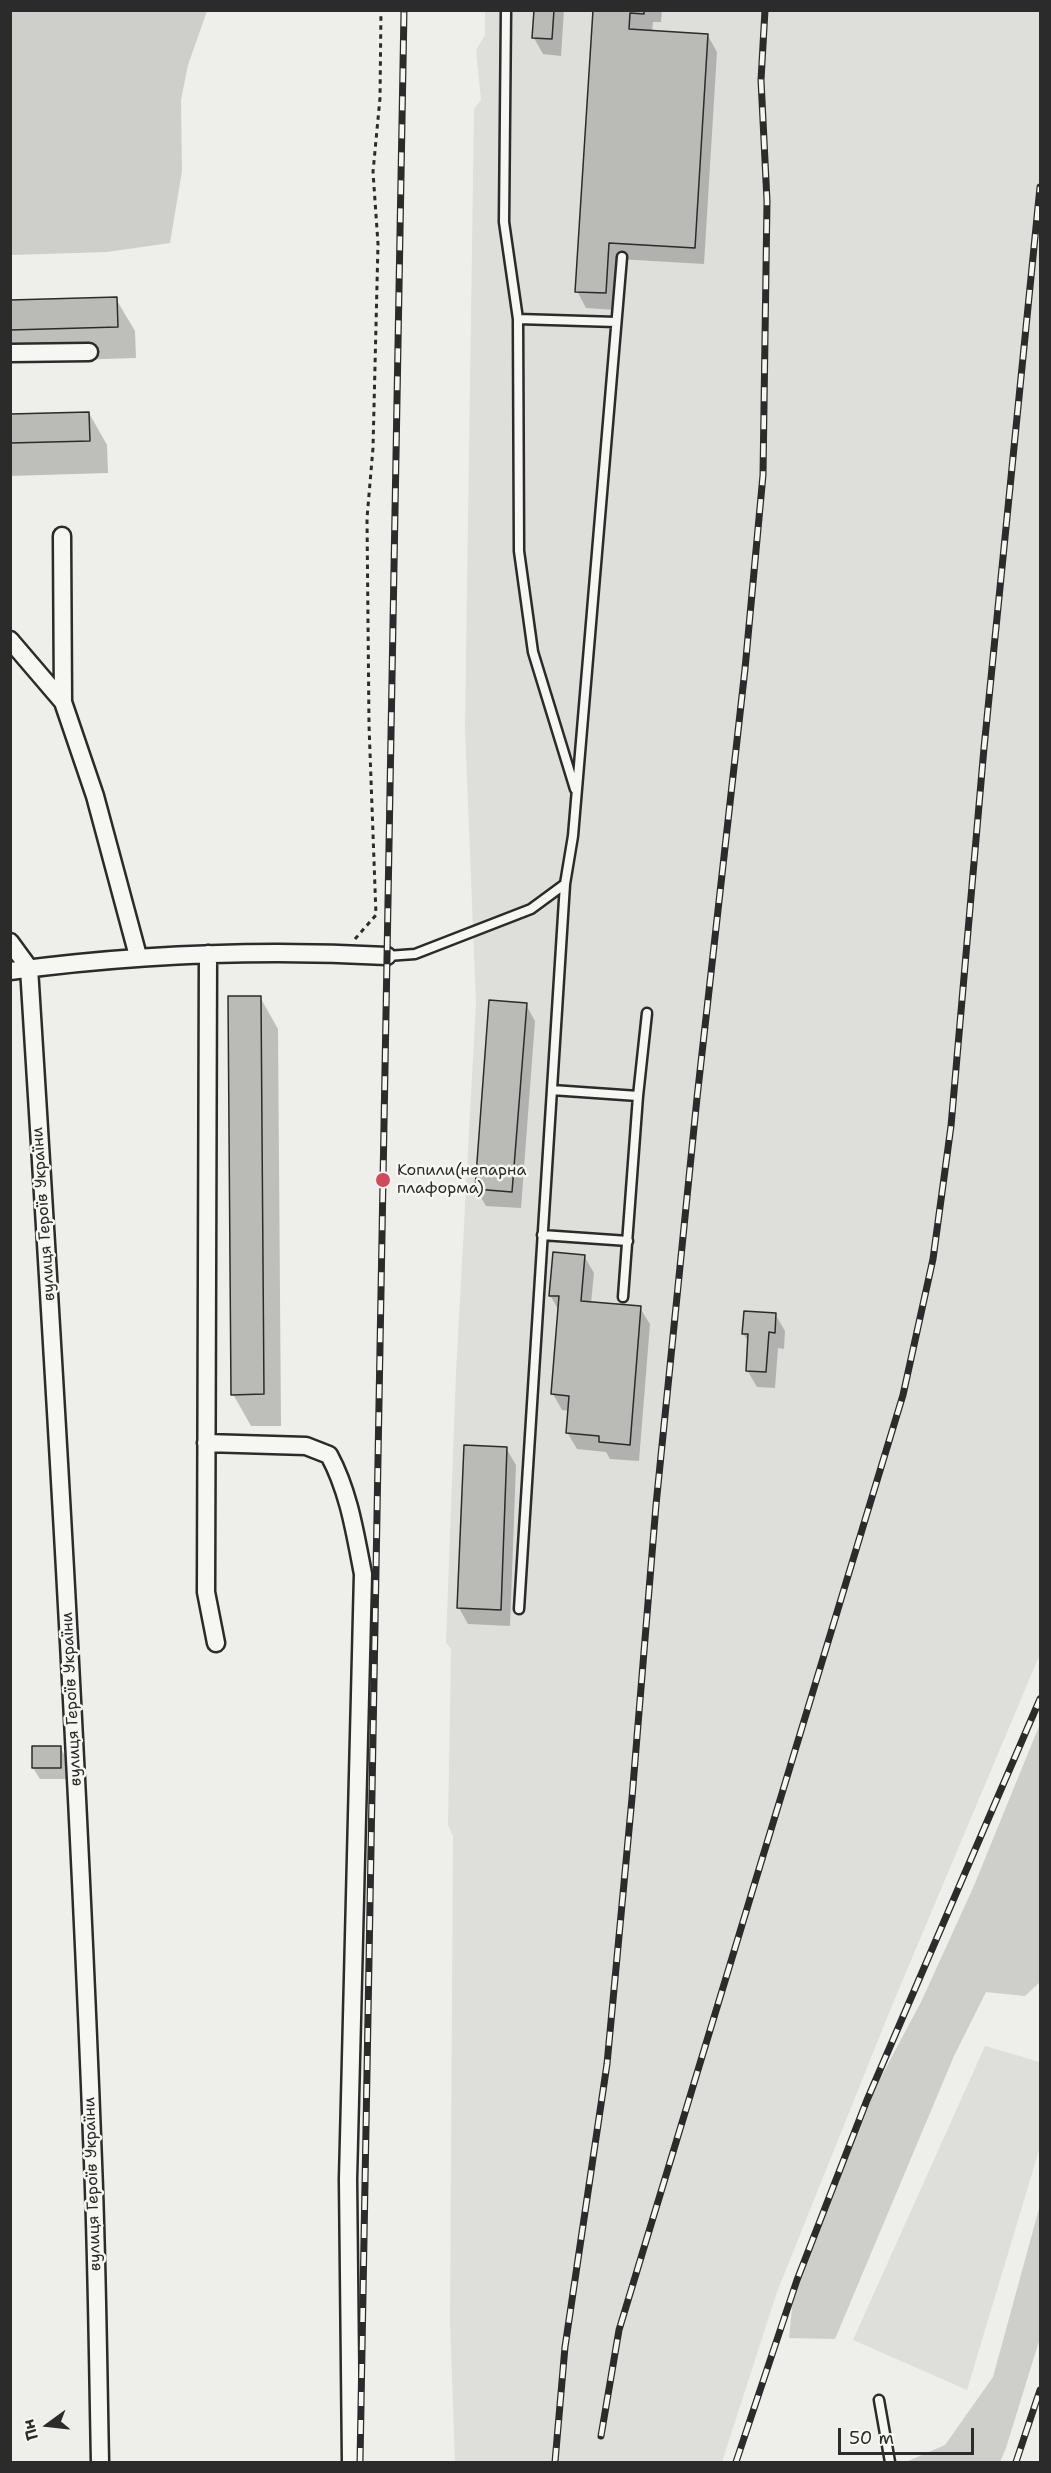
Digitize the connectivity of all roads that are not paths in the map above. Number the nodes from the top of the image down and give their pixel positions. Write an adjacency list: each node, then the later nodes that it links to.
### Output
1 (506, 10): 3 (lane)
2 (622, 257): 4 (lane)
3 (518, 320): 4 (lane); 10 (lane)
4 (616, 322): 10 (lane)
5 (89, 352): 6 (street)
6 (10, 353)
7 (62, 536): 9 (street)
8 (10, 640): 9 (street)
9 (63, 702): 14 (street)
10 (576, 795): 11 (lane)
11 (565, 884): 15 (lane); 19 (lane)
12 (10, 942): 16 (street)
13 (208, 954): 14 (street); 15 (street); 24 (street)
14 (138, 956): 16 (street)
15 (387, 957)
16 (29, 968): 17 (street); 28 (street, вулиця Героїв України)
17 (10, 971)
18 (647, 1013): 20 (lane)
19 (552, 1090): 20 (lane); 21 (lane)
20 (638, 1096): 22 (lane)
21 (543, 1235): 22 (lane); 25 (lane)
22 (628, 1241): 23 (lane)
23 (624, 1297)
24 (206, 1443): 26 (street); 29 (street)
25 (519, 1609)
26 (216, 1642)
27 (879, 2400): 30 (lane)
28 (100, 2463)
29 (351, 2463)
30 (890, 2463)

